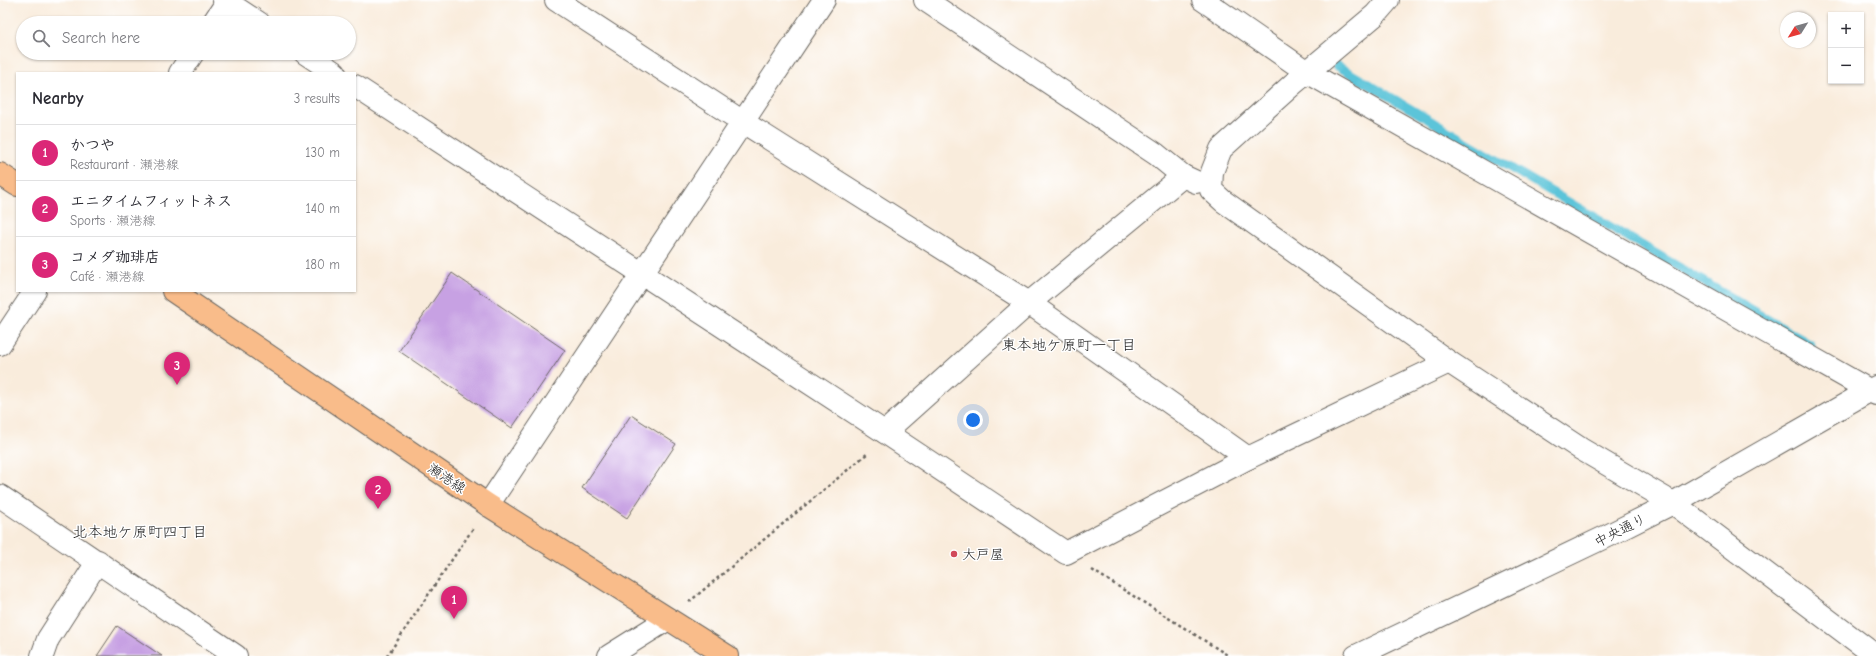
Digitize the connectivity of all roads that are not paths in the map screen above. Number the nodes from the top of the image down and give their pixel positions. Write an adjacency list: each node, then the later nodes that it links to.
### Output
1 (556, 0): 15 (street)
2 (824, 0): 15 (street)
3 (925, 0): 17 (street)
4 (1204, 0): 13 (street)
5 (1388, 0): 13 (street)
6 (225, 1): 7 (street); 8 (street)
7 (217, 16)
8 (248, 16)
9 (188, 60): 11 (street)
10 (316, 60): 12 (street)
11 (181, 72)
12 (334, 72)
13 (1307, 72): 19 (street); 26 (street)
14 (356, 87): 20 (street)
15 (743, 122): 20 (street); 23 (street)
16 (0, 174): 18 (highway)
17 (1183, 176): 19 (street); 23 (street)
18 (16, 184)
19 (1211, 190): 25 (street)
20 (642, 274): 27 (street); 31 (street)
21 (34, 292): 24 (street)
22 (174, 292): 31 (highway, 瀬港線)
23 (1029, 303): 27 (street); 28 (street)
24 (0, 344)
25 (1449, 362): 28 (street); 30 (street)
26 (1874, 391): 30 (street, 中央通り)
27 (887, 434): 28 (street)
28 (1248, 458)
29 (0, 496): 32 (street)
30 (1673, 503): 34 (street); 39 (street, 中央通り)
31 (488, 506): 33 (highway, 瀬港線)
32 (98, 561): 35 (street); 36 (street)
33 (668, 619): 37 (street); 38 (highway, 瀬港線)
34 (1864, 653)
35 (42, 656)
36 (236, 656)
37 (609, 656)
38 (727, 656)
39 (1356, 656)

